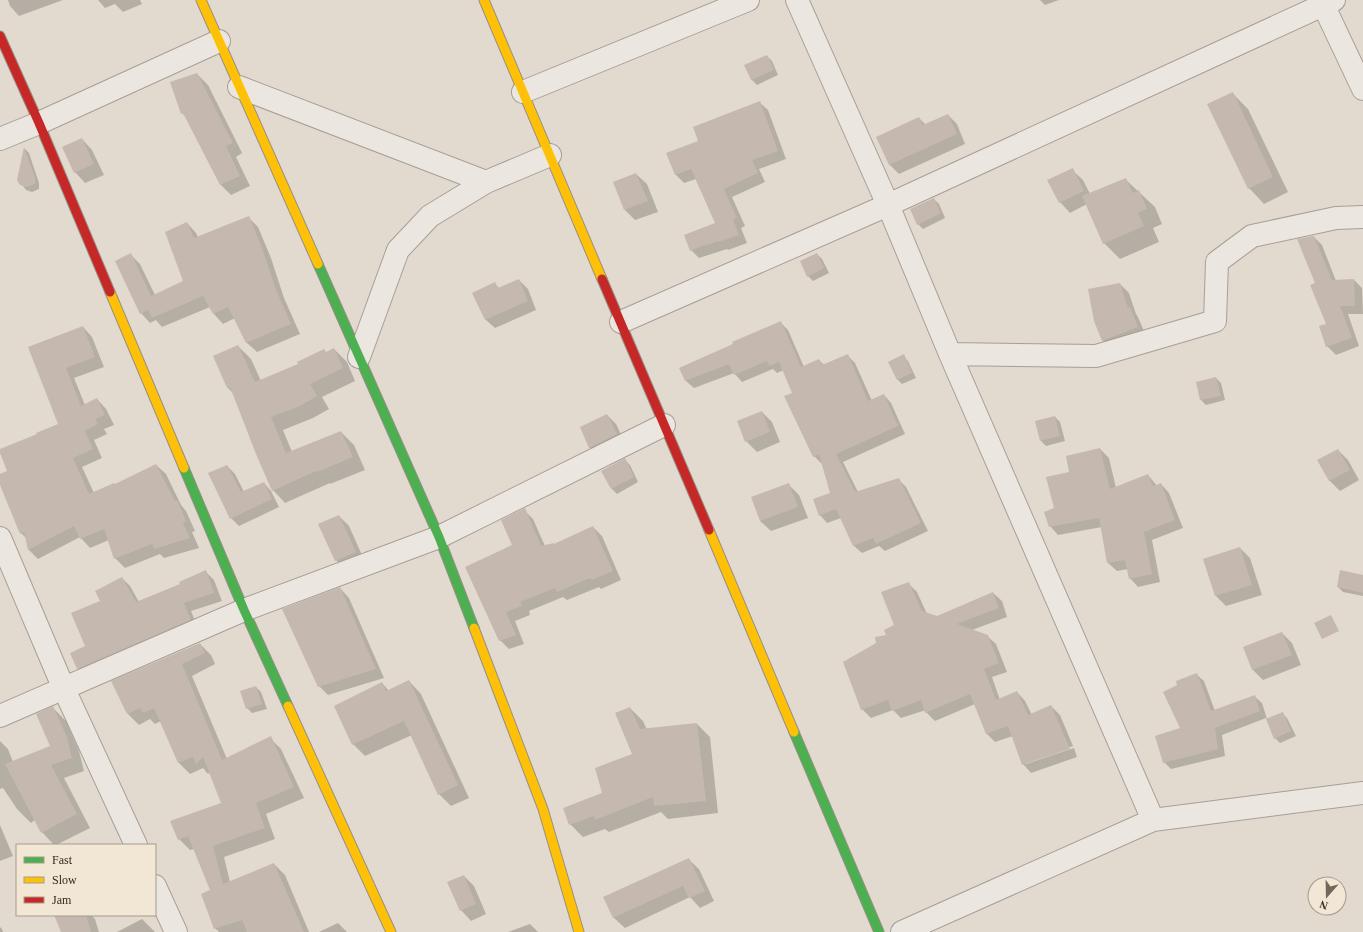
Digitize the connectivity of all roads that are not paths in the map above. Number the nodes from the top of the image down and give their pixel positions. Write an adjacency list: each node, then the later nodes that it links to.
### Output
1 (201, 0): 7 (street)
2 (484, 0): 10 (street)
3 (748, 0): 10 (street)
4 (797, 0): 15 (street)
5 (1326, 1): 9 (street); 15 (street)
6 (0, 36): 11 (street)
7 (219, 41): 8 (street); 11 (street)
8 (239, 87): 14 (street); 19 (street)
9 (1363, 89)
10 (523, 92): 13 (street)
11 (39, 123): 12 (street); 23 (street)
12 (0, 139)
13 (550, 155): 14 (street); 17 (street)
14 (486, 182): 19 (street)
15 (888, 205): 17 (street); 18 (street)
16 (1363, 217): 18 (street)
17 (621, 322): 20 (street)
18 (950, 354): 27 (street)
19 (359, 357): 21 (street)
20 (664, 425): 21 (street); 33 (street)
21 (439, 537): 23 (street); 32 (street)
22 (0, 538): 24 (street)
23 (244, 610): 24 (street); 31 (street)
24 (64, 689): 25 (street); 28 (street)
25 (0, 716)
26 (1363, 793): 27 (street)
27 (1154, 820): 34 (street)
28 (136, 844)
29 (156, 888): 30 (street)
30 (176, 932)
31 (391, 932)
32 (579, 932)
33 (879, 932)
34 (902, 932)

